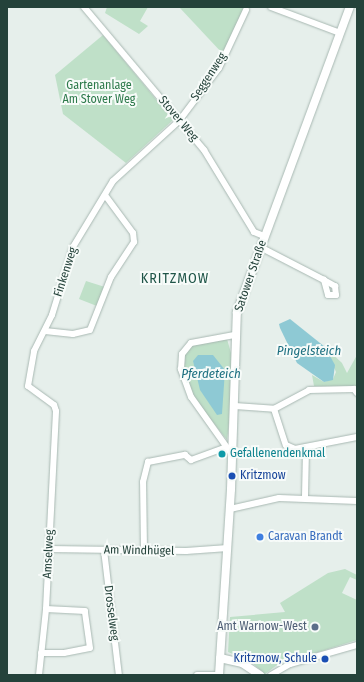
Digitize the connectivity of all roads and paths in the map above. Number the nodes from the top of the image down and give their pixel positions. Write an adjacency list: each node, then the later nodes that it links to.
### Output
1 (84, 7): 6 (street, Stover Weg)
2 (271, 7): 5 (street)
3 (350, 7): 5 (main road, Satower Straße)
4 (246, 10): 6 (street, Seggenweg)
5 (340, 33): 8 (main road, Satower Straße)
6 (179, 121): 7 (street, Finkenweg); 8 (street, Stover Weg)
7 (105, 195): 11 (street, Finkenweg); 11 (street)
8 (264, 236): 9 (main road, Satower Straße)
9 (260, 247): 10 (street); 12 (main road, Satower Straße)
10 (324, 280)
11 (45, 331): 16 (street, Finkenweg)
12 (234, 335): 14 (main road, Satower Straße); 18 (street)
13 (357, 393): 15 (street)
14 (235, 406): 15 (street); 20 (main road, Satower Straße)
15 (274, 409): 19 (street)
16 (54, 433): 25 (street, Amselweg)
17 (357, 437): 19 (street)
18 (224, 448): 20 (street); 27 (street)
19 (306, 449): 21 (street)
20 (233, 456): 23 (main road, Satower Straße)
21 (305, 497): 22 (street); 23 (street)
22 (357, 501)
23 (230, 509): 24 (main road, Satower Straße)
24 (228, 548): 27 (street, Am Windhügel); 31 (main road, Satower Straße)
25 (49, 549): 26 (street, Am Windhügel); 28 (street, Amselweg)
26 (104, 550): 27 (street, Am Windhügel); 33 (street, Drosselweg)
27 (144, 550)
28 (46, 610): 30 (street, Amselweg); 30 (street)
29 (357, 645): 37 (street)
30 (41, 653): 32 (street, Amselweg)
31 (220, 658): 35 (main road, Satower Straße); 36 (main road)
32 (39, 675)
33 (119, 675)
34 (197, 675): 35 (street)
35 (219, 675)
36 (260, 675)
37 (271, 675)

